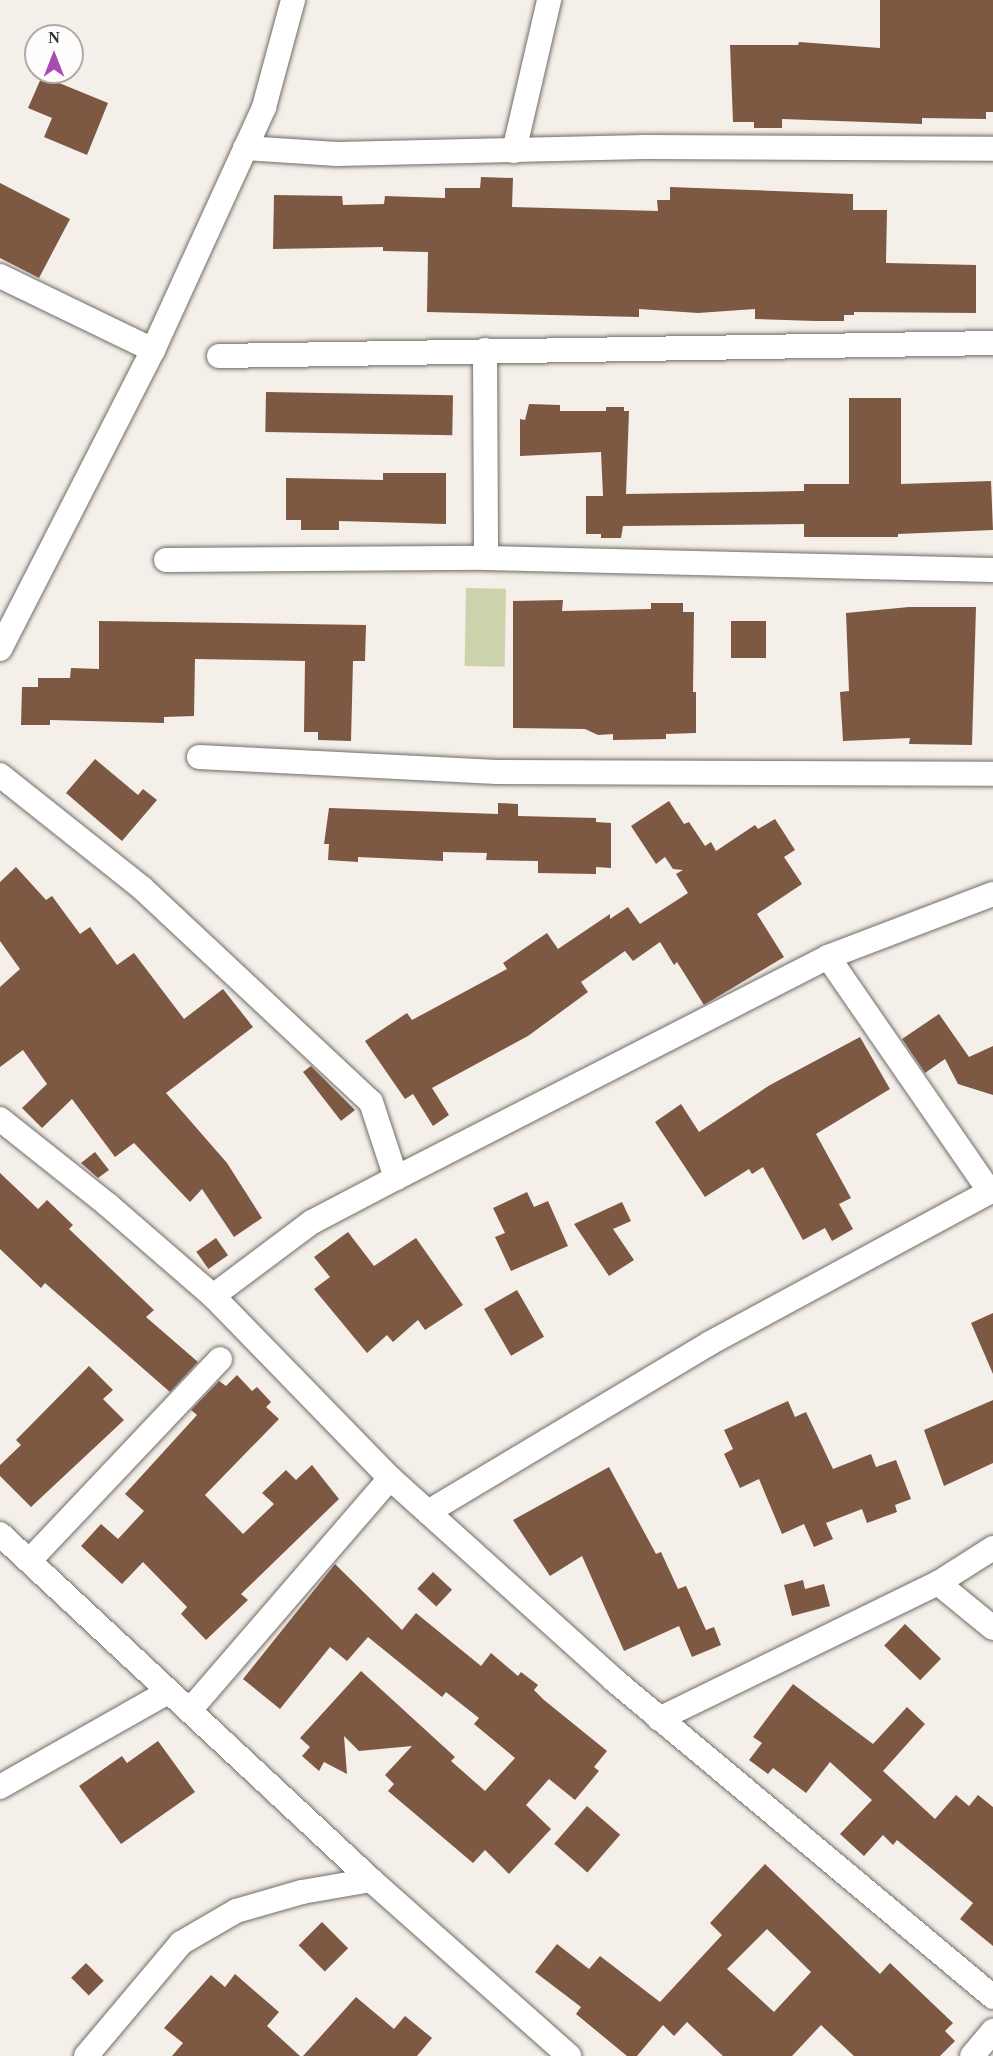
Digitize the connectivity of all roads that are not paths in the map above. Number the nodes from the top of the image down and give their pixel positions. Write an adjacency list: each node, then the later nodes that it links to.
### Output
1 (293, 0): 3 (street)
2 (549, 0): 5 (street)
3 (245, 148): 5 (street); 8 (street)
4 (993, 149): 5 (street)
5 (514, 151)
6 (0, 276): 8 (street)
7 (993, 343): 9 (street)
8 (153, 350): 14 (street)
9 (485, 350): 10 (street); 11 (street)
10 (219, 356)
11 (486, 558): 12 (street); 13 (street)
12 (166, 560)
13 (993, 570)
14 (0, 649)
15 (199, 757): 16 (street)
16 (993, 774)
17 (0, 775): 21 (street)
18 (993, 894): 19 (street)
19 (828, 957): 21 (street); 22 (street)
20 (0, 1119): 23 (street)
21 (396, 1178): 23 (street)
22 (991, 1191): 26 (street)
23 (213, 1296): 25 (street)
24 (220, 1359): 29 (street)
25 (390, 1478): 26 (street); 33 (street)
26 (428, 1512): 34 (street)
27 (0, 1534): 29 (street)
28 (993, 1548): 30 (street)
29 (31, 1559): 32 (street)
30 (938, 1583): 31 (street); 34 (street)
31 (993, 1628)
32 (168, 1692): 33 (street); 35 (street)
33 (190, 1710): 36 (street)
34 (659, 1719): 37 (street)
35 (0, 1787)
36 (371, 1880): 39 (street); 40 (street)
37 (993, 1997)
38 (993, 2031): 41 (street)
39 (96, 2052)
40 (569, 2056)
41 (972, 2056)

